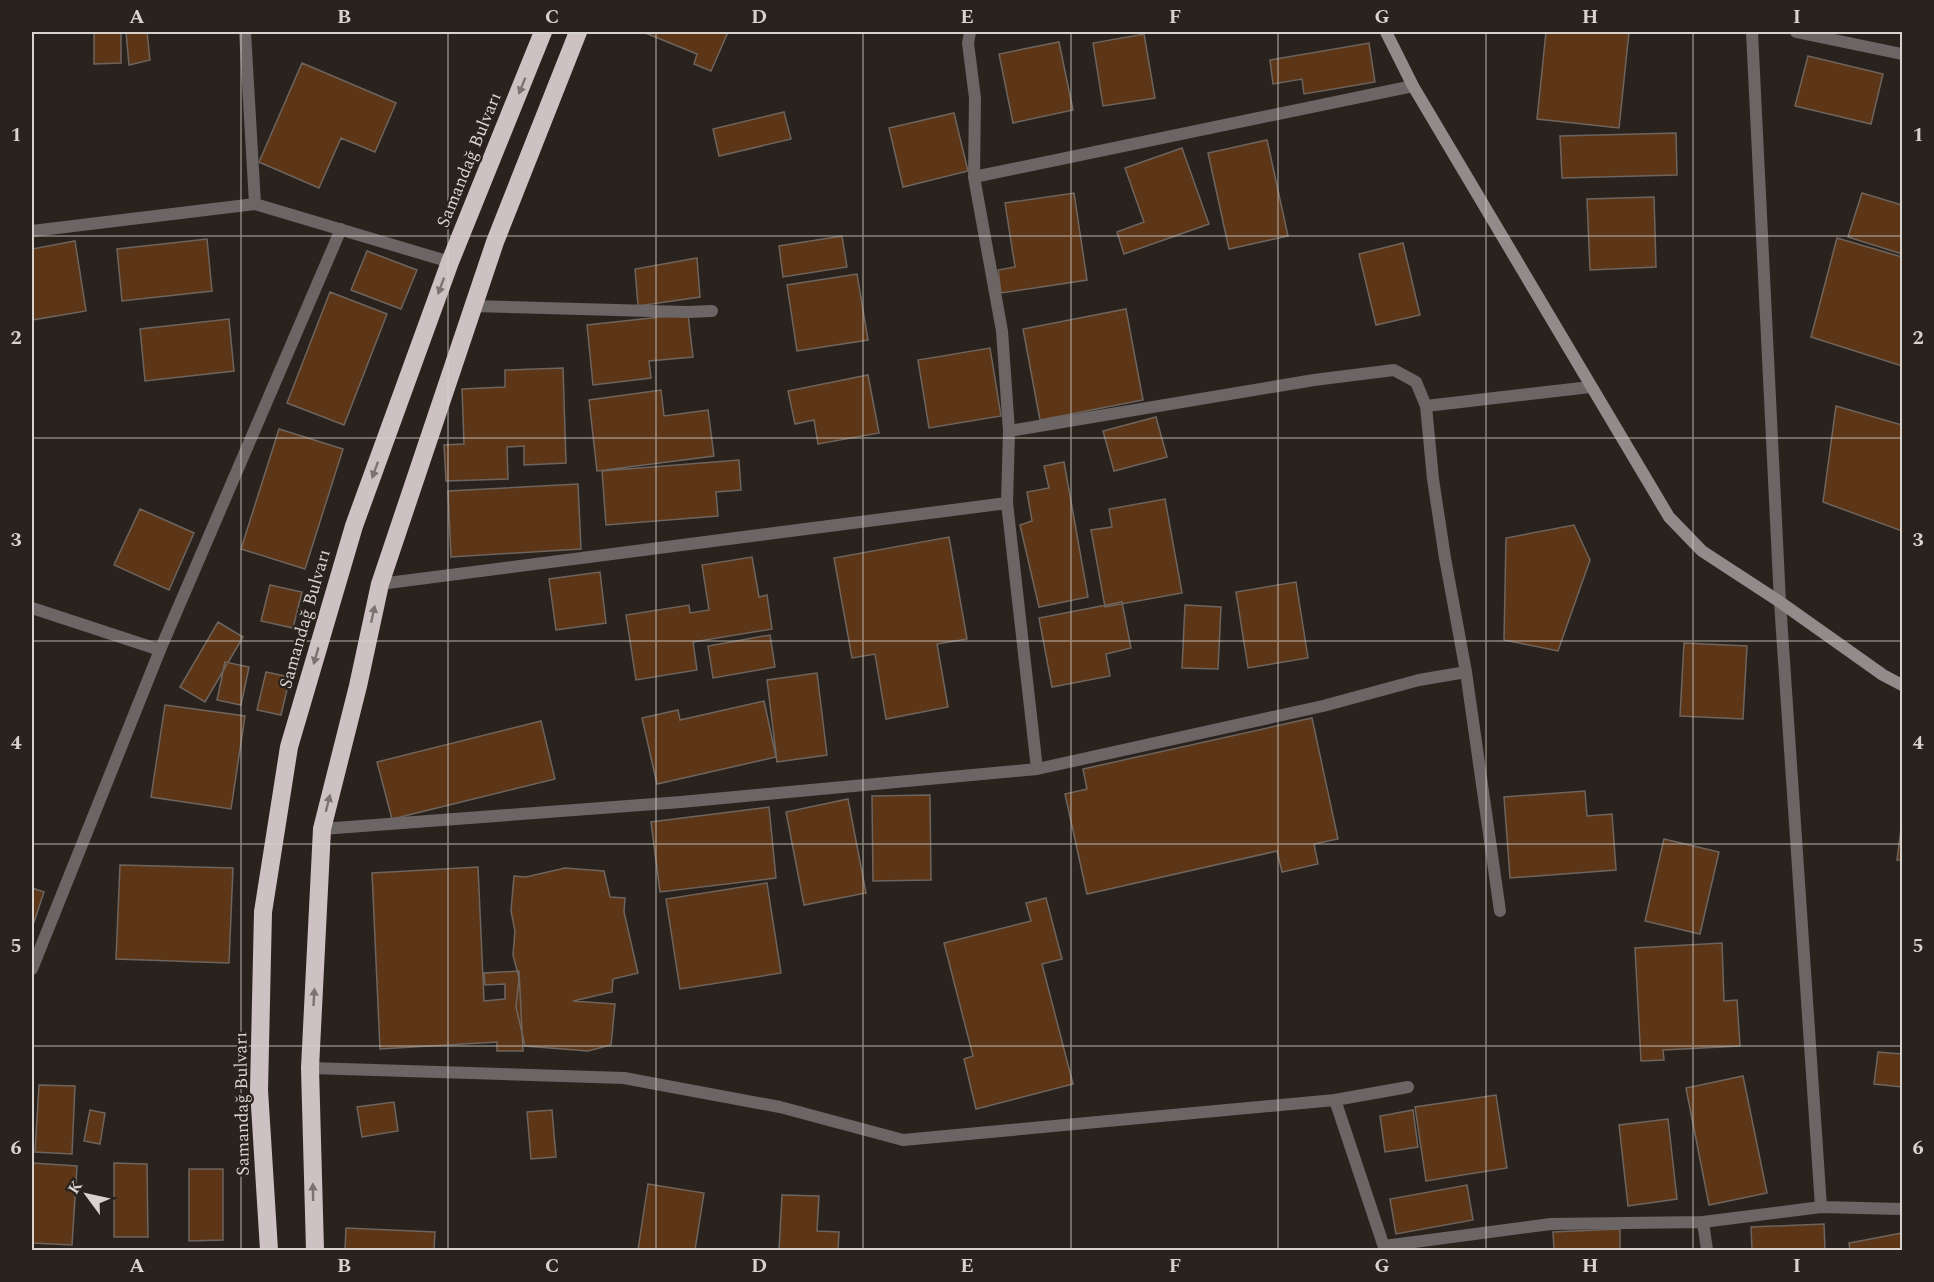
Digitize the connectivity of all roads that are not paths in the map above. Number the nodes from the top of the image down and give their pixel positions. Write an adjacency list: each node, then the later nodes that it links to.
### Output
1 (245, 32): 11 (street)
2 (543, 32): 14 (highway, Samandağ Bulvarı, one-way to 14)
3 (578, 32): 15 (highway)
4 (970, 32): 10 (street)
5 (1386, 32): 9 (street)
6 (1752, 32): 22 (street)
7 (1796, 32): 8 (street)
8 (1902, 54)
9 (1413, 86): 10 (street); 17 (street)
10 (974, 177): 19 (street)
11 (255, 204): 12 (street); 13 (street)
12 (341, 229): 14 (street); 24 (street)
13 (32, 231)
14 (450, 262): 38 (highway, Samandağ Bulvarı, one-way to 38)
15 (472, 306): 16 (street); 21 (highway)
16 (712, 311)
17 (1590, 387): 18 (street); 22 (street)
18 (1426, 406): 19 (street); 25 (street)
19 (1009, 431): 20 (street)
20 (1007, 503): 21 (street); 27 (street)
21 (380, 584): 28 (highway, one-way to 21)
22 (1780, 602): 26 (street); 34 (street)
23 (32, 608): 24 (street)
24 (160, 650): 30 (street)
25 (1466, 672): 27 (street); 29 (street)
26 (1902, 685)
27 (1037, 769): 28 (street)
28 (322, 829): 31 (highway, one-way to 28)
29 (1500, 911)
30 (32, 969)
31 (310, 1068): 33 (street); 39 (highway, one-way to 31)
32 (1408, 1087): 33 (street)
33 (1335, 1100): 37 (street)
34 (1821, 1207): 35 (street); 36 (street)
35 (1902, 1209)
36 (1703, 1222): 37 (street); 40 (street)
37 (1384, 1248)
38 (268, 1251)
39 (315, 1251)
40 (1707, 1251)

